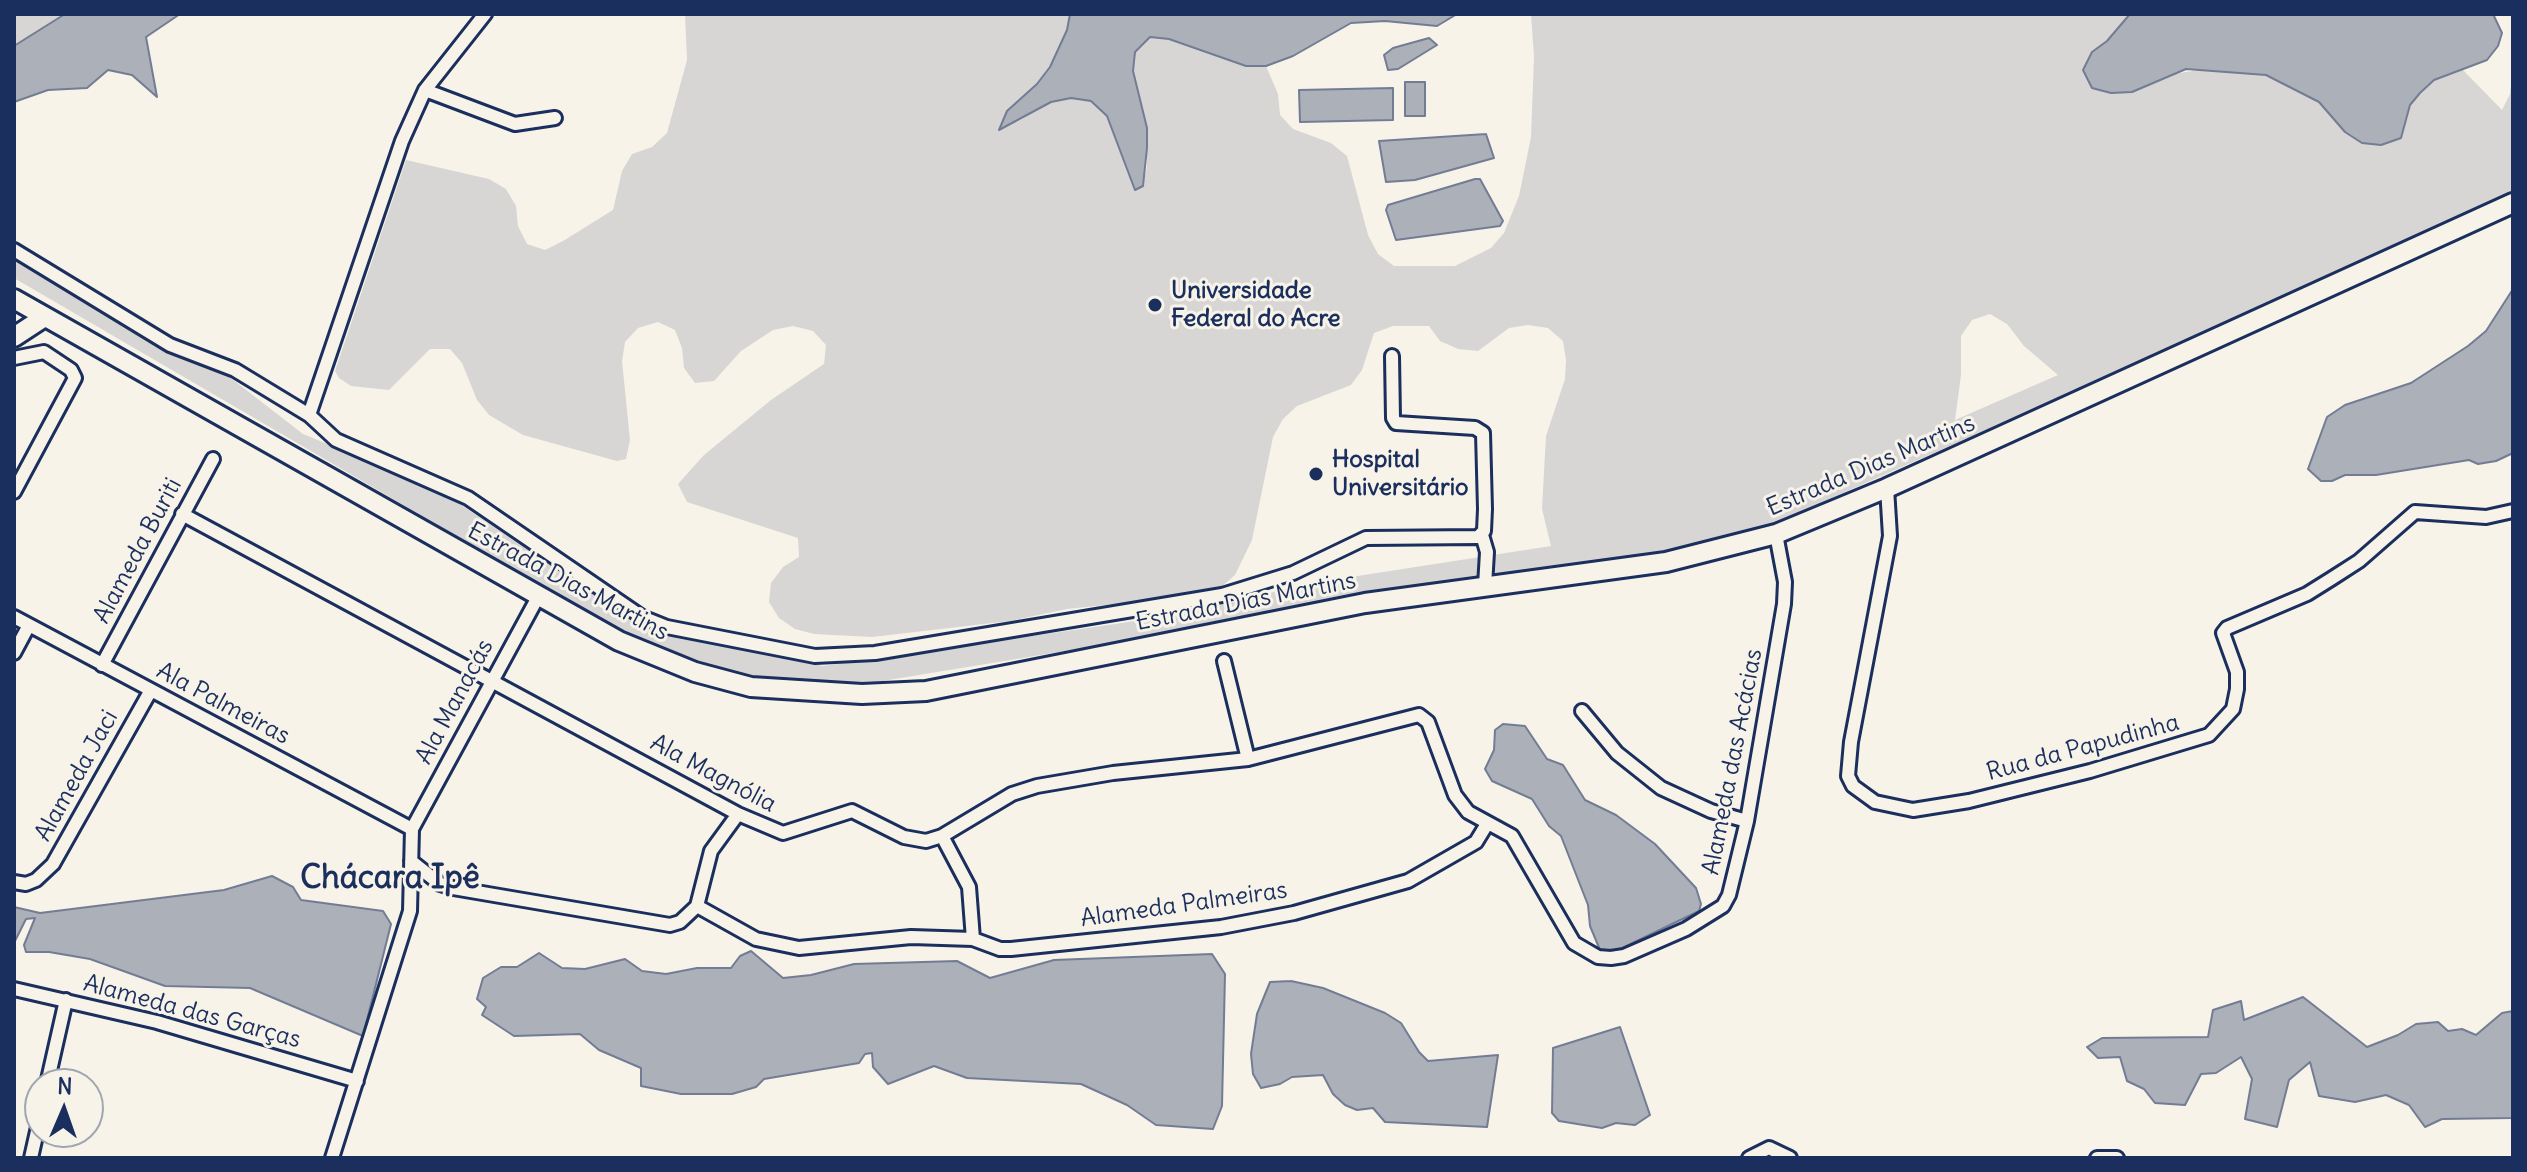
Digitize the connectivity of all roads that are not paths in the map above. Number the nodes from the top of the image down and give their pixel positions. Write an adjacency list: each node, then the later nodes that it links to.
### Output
1 (485, 14): 2 (street)
2 (425, 90): 3 (street); 11 (street)
3 (555, 118)
4 (2513, 203): 13 (street, Estrada Dias Martins)
5 (14, 250): 11 (street)
6 (14, 299): 7 (street, Estrada Dias Martins)
7 (43, 318): 8 (street); 20 (street, Estrada Dias Martins)
8 (14, 337)
9 (1392, 356): 18 (street)
10 (14, 358): 14 (street)
11 (309, 415): 18 (street)
12 (213, 459): 16 (street, Alameda Buriti)
13 (1887, 488): 15 (street, Rua da Papudinha); 17 (street, Estrada Dias Martins)
14 (14, 492)
15 (2513, 511)
16 (182, 514): 25 (street, Alameda Buriti); 26 (street, Ala Magnólia)
17 (1776, 534): 19 (street, Estrada Dias Martins); 31 (street, Alameda das Acácias)
18 (1482, 535): 19 (street)
19 (1485, 586): 20 (street, Estrada Dias Martins)
20 (538, 597): 26 (street, Ala Manacás)
21 (14, 617): 22 (street, Ala Palmeiras)
22 (29, 625): 23 (street); 25 (street, Ala Palmeiras)
23 (14, 653)
24 (1224, 661): 29 (street)
25 (102, 665): 27 (street, Ala Palmeiras)
26 (492, 679): 30 (street, Ala Magnólia); 33 (street, Ala Manacás)
27 (151, 690): 33 (street, Ala Palmeiras); 36 (street, Alameda Jaci)
28 (1582, 711): 31 (street)
29 (1248, 759): 32 (street, Alameda das Acácias); 34 (street)
30 (738, 814): 34 (street, Ala Magnólia); 37 (street)
31 (1747, 821): 32 (street, Alameda das Acácias)
32 (1487, 824): 38 (street, Alameda Palmeiras)
33 (412, 829): 35 (street)
34 (942, 836): 38 (street)
35 (411, 861): 37 (street); 42 (street)
36 (14, 882)
37 (697, 906): 38 (street, Alameda Palmeiras)
38 (973, 939)
39 (14, 989): 40 (street, Alameda das Garças)
40 (66, 1000): 41 (street); 42 (street, Alameda das Garças)
41 (51, 1068)
42 (357, 1081): 44 (street)
43 (2099, 1157): 47 (street)
44 (332, 1158)
45 (1749, 1158): 46 (street)
46 (1790, 1158)
47 (2117, 1158)

